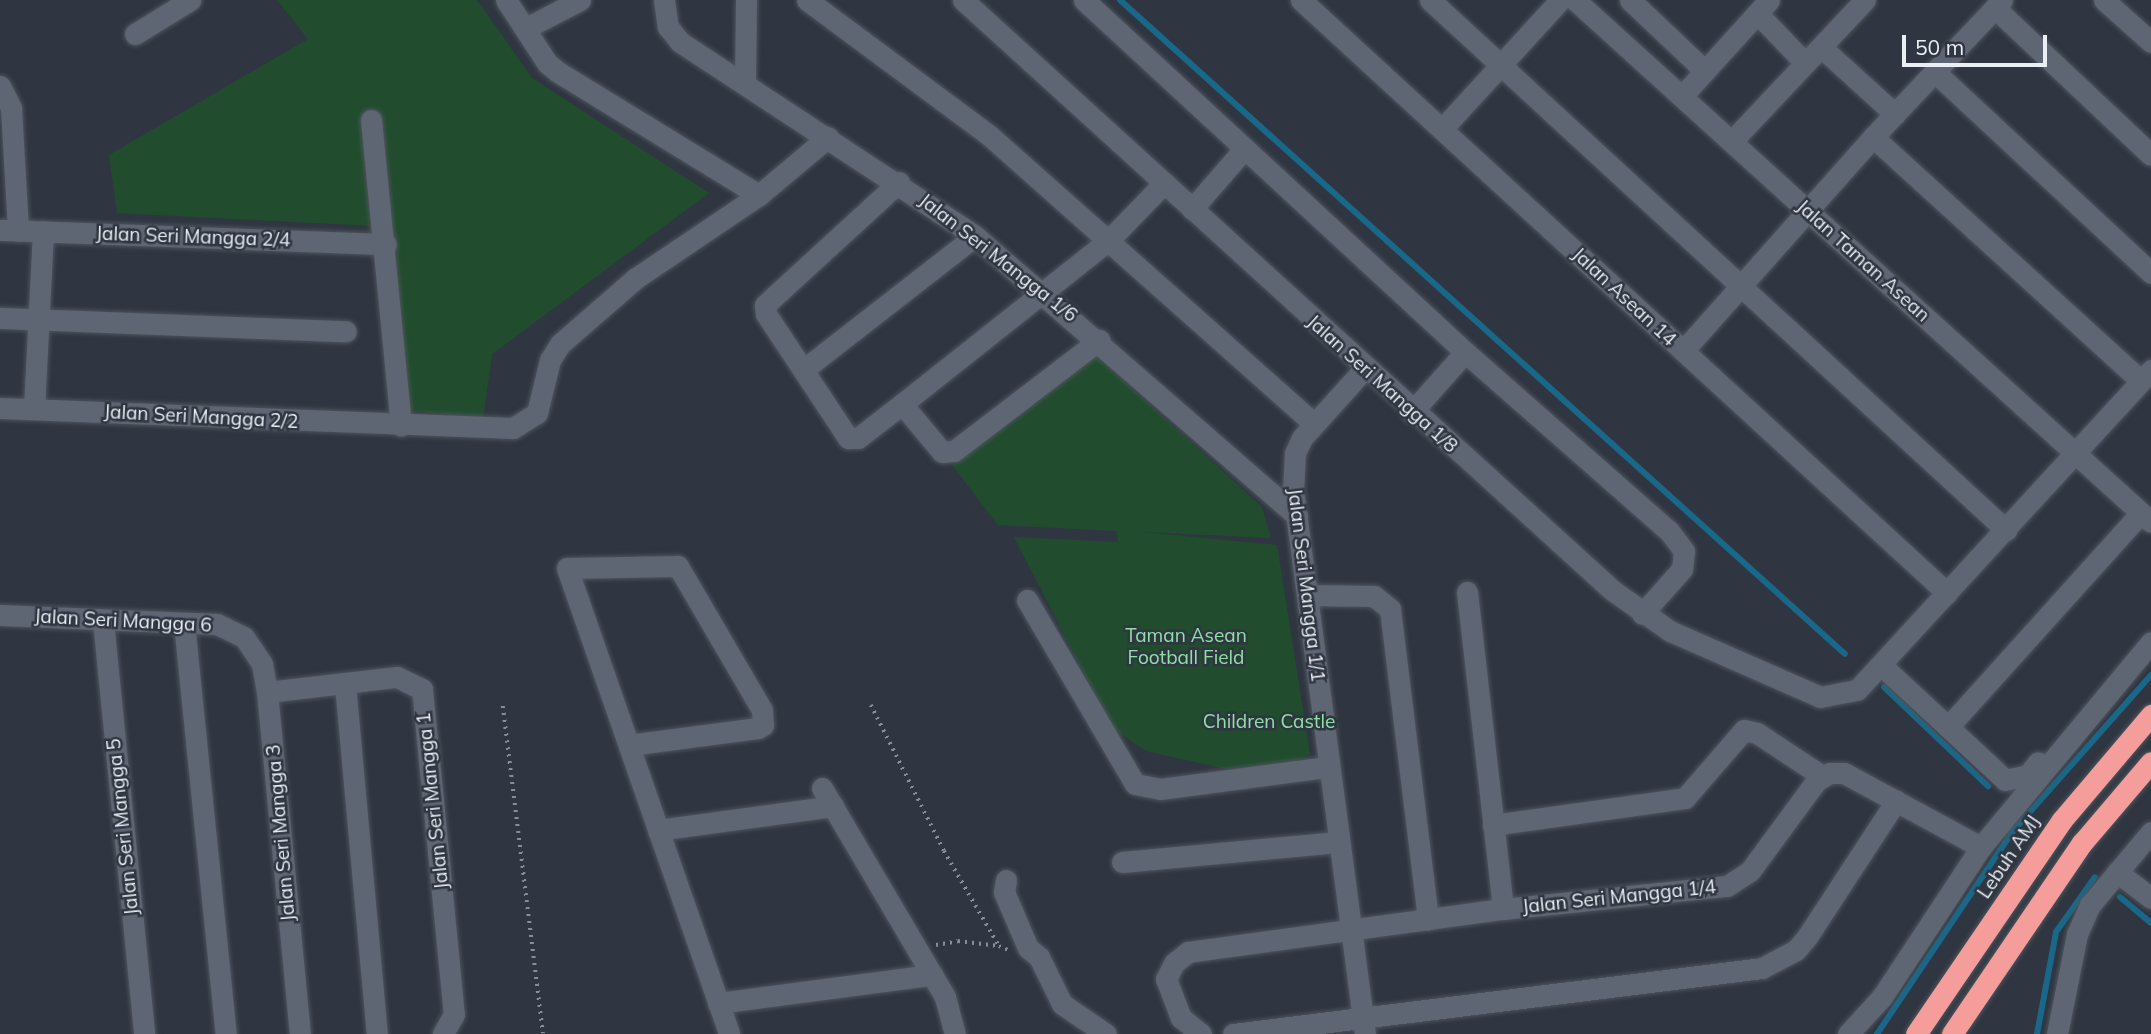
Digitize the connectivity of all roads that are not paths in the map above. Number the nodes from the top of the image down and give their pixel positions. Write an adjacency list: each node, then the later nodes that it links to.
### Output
1 (191, 0): 19 (street)
2 (506, 0): 18 (street)
3 (580, 0): 18 (street)
4 (664, 0): 26 (street, Jalan Seri Mangga 1/6)
5 (746, 0): 26 (street)
6 (807, 0): 46 (street)
7 (1084, 0): 36 (street)
8 (1301, 0): 31 (street, Jalan Asean 14)
9 (1430, 0): 23 (street)
10 (1560, 0): 23 (street)
11 (1575, 0): 28 (street, Jalan Taman Asean)
12 (1630, 0): 24 (street)
13 (1866, 0): 21 (street)
14 (2104, 0): 20 (street)
15 (968, 1): 39 (street, Jalan Seri Mangga 1/8)
16 (1765, 4): 22 (street); 24 (street)
17 (1998, 4): 25 (street); 37 (street)
18 (526, 28): 40 (street)
19 (135, 34)
20 (2151, 42)
21 (1821, 47): 22 (street); 29 (street)
22 (1805, 63): 35 (street)
23 (1500, 65): 31 (street); 49 (street)
24 (1705, 71): 28 (street)
25 (1936, 73): 29 (street); 48 (street)
26 (745, 83): 34 (street, Jalan Seri Mangga 1/6)
27 (0, 86): 33 (street)
28 (1683, 96): 35 (street, Jalan Taman Asean)
29 (1895, 114): 32 (street)
30 (371, 120): 47 (street)
31 (1442, 129): 55 (street, Jalan Asean 14)
32 (1873, 136): 42 (street); 59 (street)
33 (7, 137): 43 (street)
34 (828, 137): 38 (street, Jalan Seri Mangga 1/6); 40 (street, Jalan Seri Mangga 2/2)
35 (1732, 141): 42 (street, Jalan Taman Asean)
36 (1244, 149): 41 (street); 56 (street)
37 (2151, 155)
38 (899, 182): 45 (street, Jalan Seri Mangga 1/6); 58 (street)
39 (1164, 183): 41 (street, Jalan Seri Mangga 1/8); 46 (street)
40 (760, 195): 65 (street, Jalan Seri Mangga 2/2)
41 (1192, 209): 57 (street, Jalan Seri Mangga 1/8)
42 (1806, 210): 49 (street); 66 (street, Jalan Taman Asean)
43 (9, 230): 44 (street, Jalan Seri Mangga 2/4)
44 (43, 231): 47 (street, Jalan Seri Mangga 2/4); 52 (street)
45 (975, 236): 50 (street, Jalan Seri Mangga 1/6); 58 (street)
46 (1108, 241): 50 (street); 64 (street)
47 (386, 244): 65 (street)
48 (2151, 273)
49 (1742, 283): 55 (street); 69 (street)
50 (1045, 294): 54 (street, Jalan Seri Mangga 1/6); 60 (street)
51 (0, 318): 52 (street)
52 (39, 319): 53 (street); 62 (street)
53 (346, 331)
54 (1100, 340): 60 (street); 67 (street, Jalan Seri Mangga 1/6)
55 (1683, 351): 71 (street, Jalan Asean 14)
56 (1465, 352): 63 (street); 74 (street)
57 (1364, 368): 63 (street, Jalan Seri Mangga 1/8); 64 (street, Jalan Seri Mangga 1/1)
58 (803, 370): 60 (street)
59 (2146, 376): 66 (street)
60 (902, 404)
61 (0, 408): 62 (street, Jalan Seri Mangga 2/2)
62 (34, 410): 65 (street, Jalan Seri Mangga 2/2)
63 (1412, 412): 74 (street, Jalan Seri Mangga 1/8)
64 (1313, 423): 67 (street, Jalan Seri Mangga 1/1)
65 (401, 426)
66 (2076, 454): 68 (street, Jalan Taman Asean); 69 (street)
67 (1297, 516): 72 (street, Jalan Seri Mangga 1/1)
68 (2146, 518): 85 (street)
69 (2006, 530): 71 (street)
70 (1467, 592): 91 (street)
71 (1947, 593): 81 (street)
72 (1308, 595): 87 (street, Jalan Seri Mangga 1/1); 101 (street)
73 (1027, 600): 87 (street)
74 (1642, 614): 81 (street, Jalan Seri Mangga 1/8)
75 (0, 615): 76 (street, Jalan Seri Mangga 6)
76 (103, 621): 77 (street, Jalan Seri Mangga 6); 107 (street, Jalan Seri Mangga 5)
77 (184, 623): 79 (street, Jalan Seri Mangga 6); 108 (street)
78 (2151, 624): 85 (street)
79 (244, 637): 83 (street, Jalan Seri Mangga 3)
80 (2151, 642): 95 (street)
81 (1881, 665): 85 (street)
82 (345, 684): 83 (street, Jalan Seri Mangga 1); 106 (street, Jalan Seri Mangga 1); 110 (street)
83 (267, 692): 109 (street, Jalan Seri Mangga 3)
84 (2151, 715): 117 (highway, Lebuh AMJ)
85 (1948, 727)
86 (629, 745): 86 (street); 92 (street)
87 (1328, 768): 94 (street, Jalan Seri Mangga 1/1)
88 (2148, 769): 118 (highway)
89 (1822, 776): 90 (street); 91 (street); 100 (street, Jalan Seri Mangga 1/4)
90 (1896, 801): 95 (street); 105 (street)
91 (1493, 825): 100 (street)
92 (658, 830): 103 (street); 104 (street)
93 (2151, 832): 97 (street)
94 (1338, 842): 96 (street); 102 (street, Jalan Seri Mangga 1/1)
95 (1981, 847): 116 (street)
96 (1122, 862)
97 (2117, 872): 99 (street); 119 (street)
98 (1006, 880): 113 (street)
99 (2151, 898)
100 (1503, 909): 101 (street, Jalan Seri Mangga 1/4)
101 (1428, 920): 102 (street, Jalan Seri Mangga 1/4)
102 (1352, 931): 105 (street, Jalan Seri Mangga 1/1); 114 (street, Jalan Seri Mangga 1/4)
103 (932, 975): 104 (street); 112 (street)
104 (718, 1003): 111 (street)
105 (1364, 1025): 115 (street)
106 (445, 1031)
107 (144, 1034)
108 (226, 1034)
109 (300, 1034)
110 (377, 1034)
111 (729, 1034)
112 (955, 1034)
113 (1106, 1034)
114 (1201, 1034)
115 (1233, 1034)
116 (1848, 1034)
117 (1916, 1034)
118 (1952, 1034)
119 (2057, 1034)

